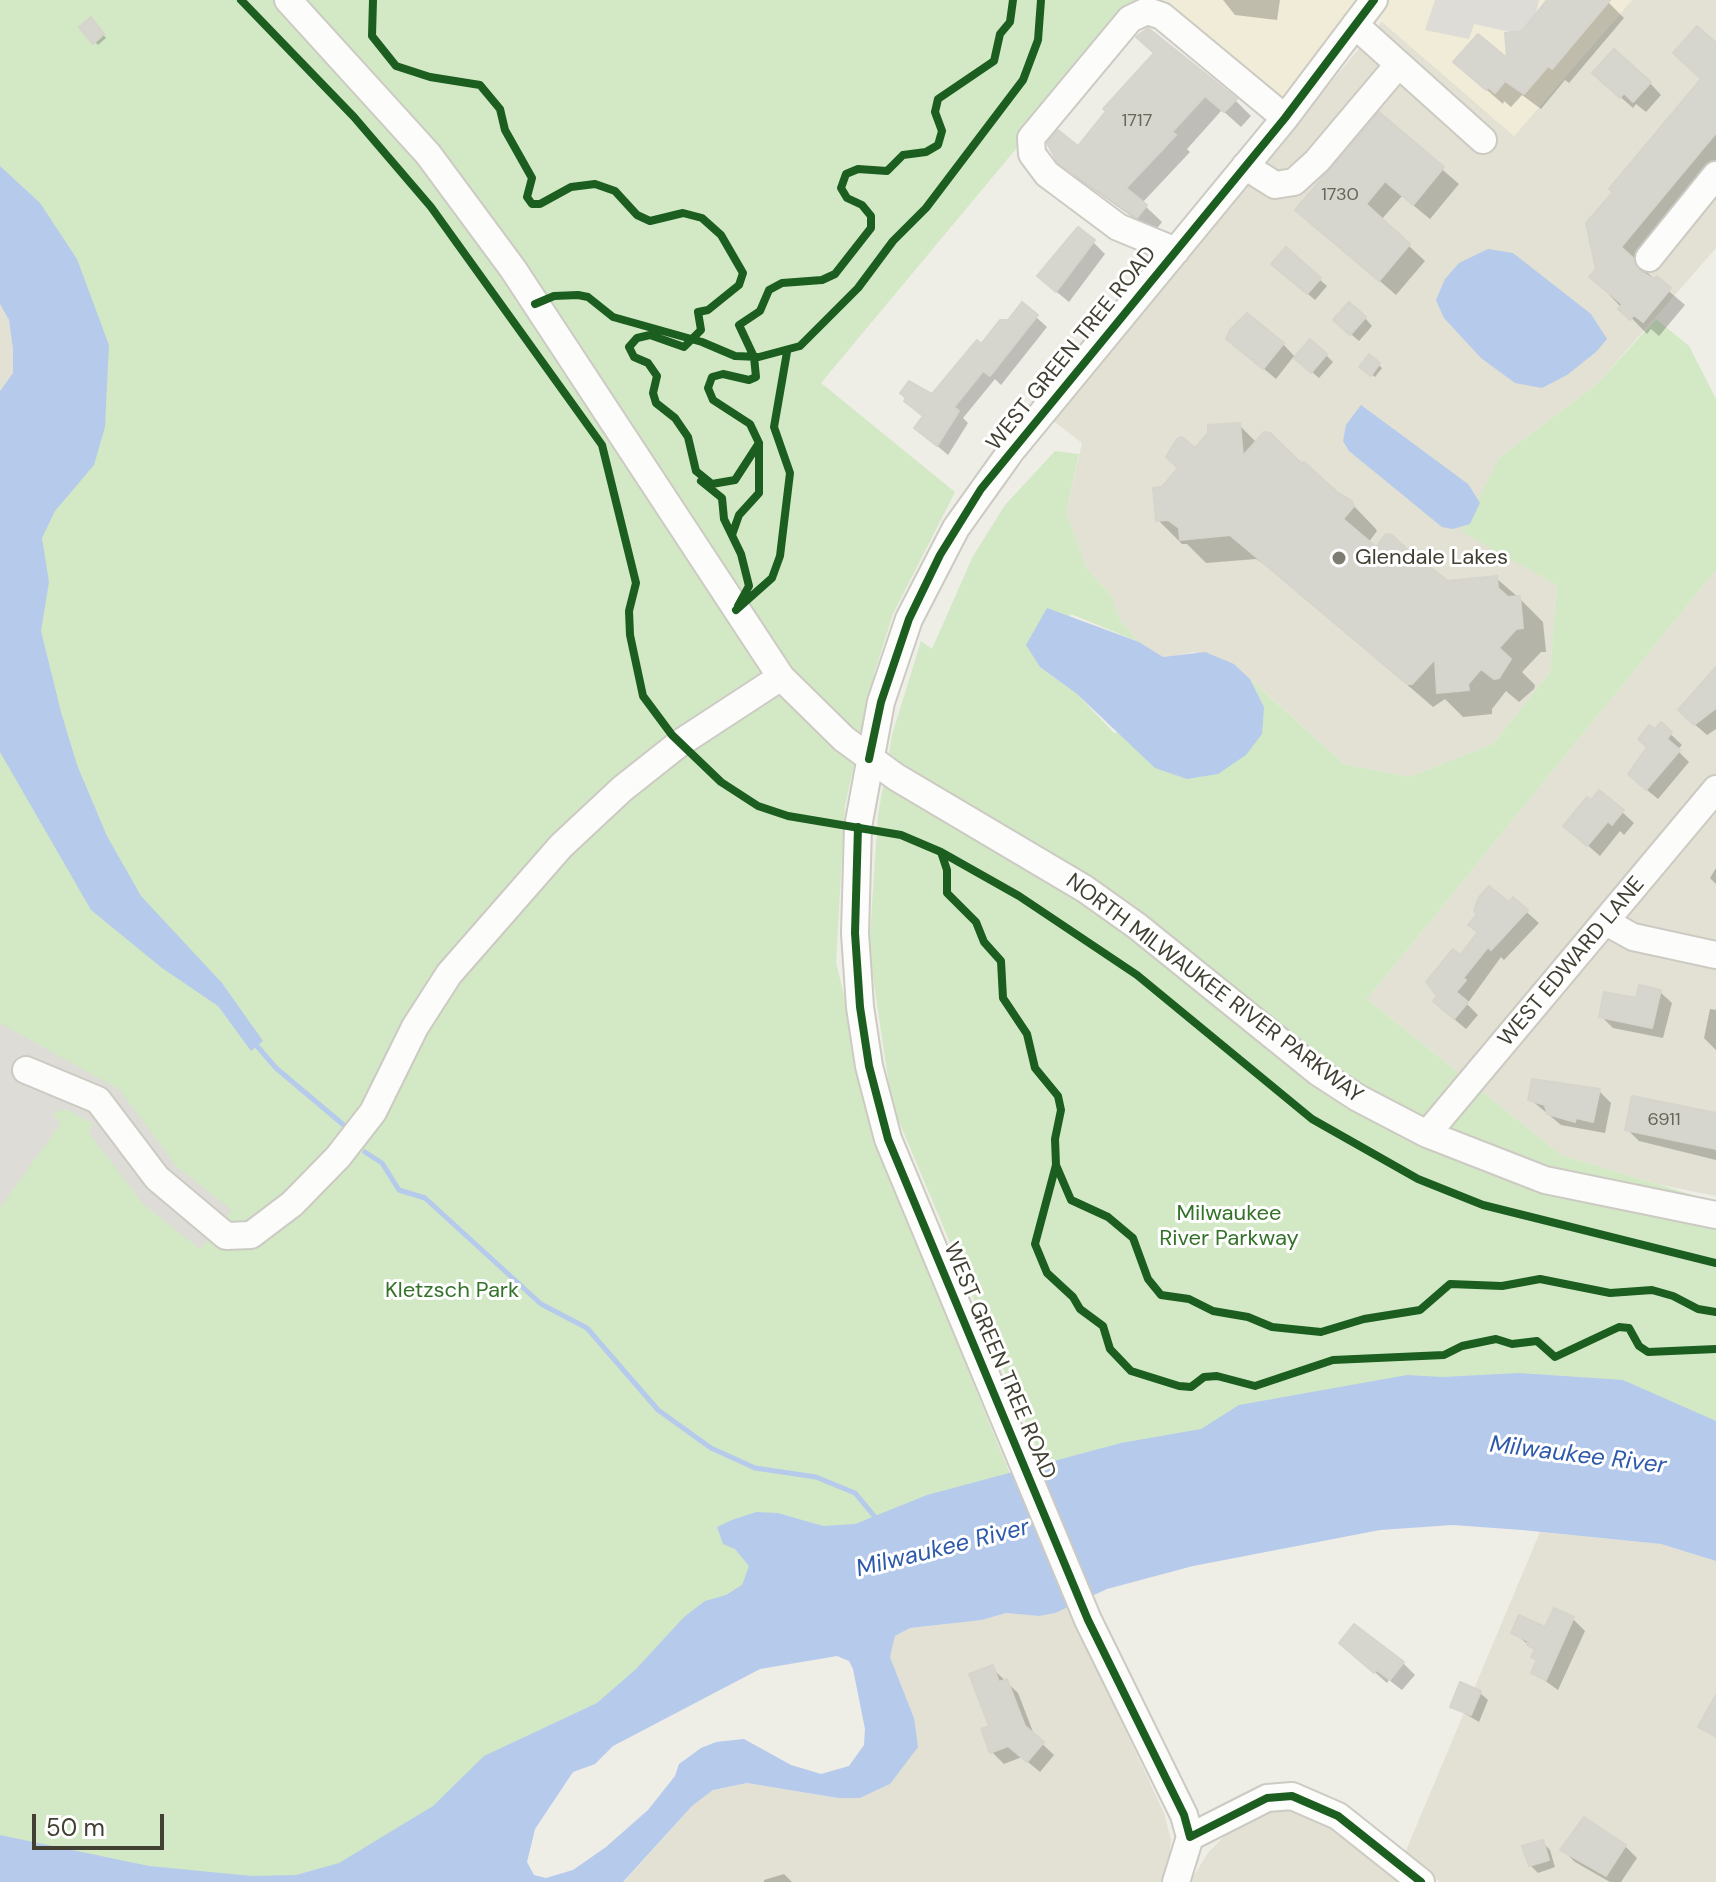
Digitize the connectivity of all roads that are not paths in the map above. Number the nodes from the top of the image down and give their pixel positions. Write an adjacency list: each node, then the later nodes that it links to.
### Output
1 (288, 0): 11 (street, NORTH MILWAUKEE RIVER PARKWAY)
2 (1374, 0): 3 (street, WEST GREEN TREE ROAD)
3 (1355, 25): 4 (street); 5 (street, WEST GREEN TREE ROAD)
4 (1398, 65): 6 (street); 7 (street)
5 (1285, 118): 7 (street, WEST GREEN TREE ROAD); 9 (street)
6 (1483, 140)
7 (1245, 166): 9 (street, WEST GREEN TREE ROAD)
8 (1716, 175): 10 (street)
9 (1176, 251): 12 (street, WEST GREEN TREE ROAD)
10 (1649, 258)
11 (781, 677): 12 (street, NORTH MILWAUKEE RIVER PARKWAY); 16 (street)
12 (869, 759): 17 (street, NORTH MILWAUKEE RIVER PARKWAY); 19 (street, WEST GREEN TREE ROAD)
13 (1716, 789): 14 (street, WEST EDWARD LANE)
14 (1606, 922): 15 (street); 17 (street, WEST EDWARD LANE)
15 (1716, 955)
16 (26, 1070)
17 (1427, 1134): 18 (street, NORTH MILWAUKEE RIVER PARKWAY)
18 (1716, 1215)
19 (1190, 1837): 20 (street); 21 (street)
20 (1176, 1882)
21 (1421, 1882)

